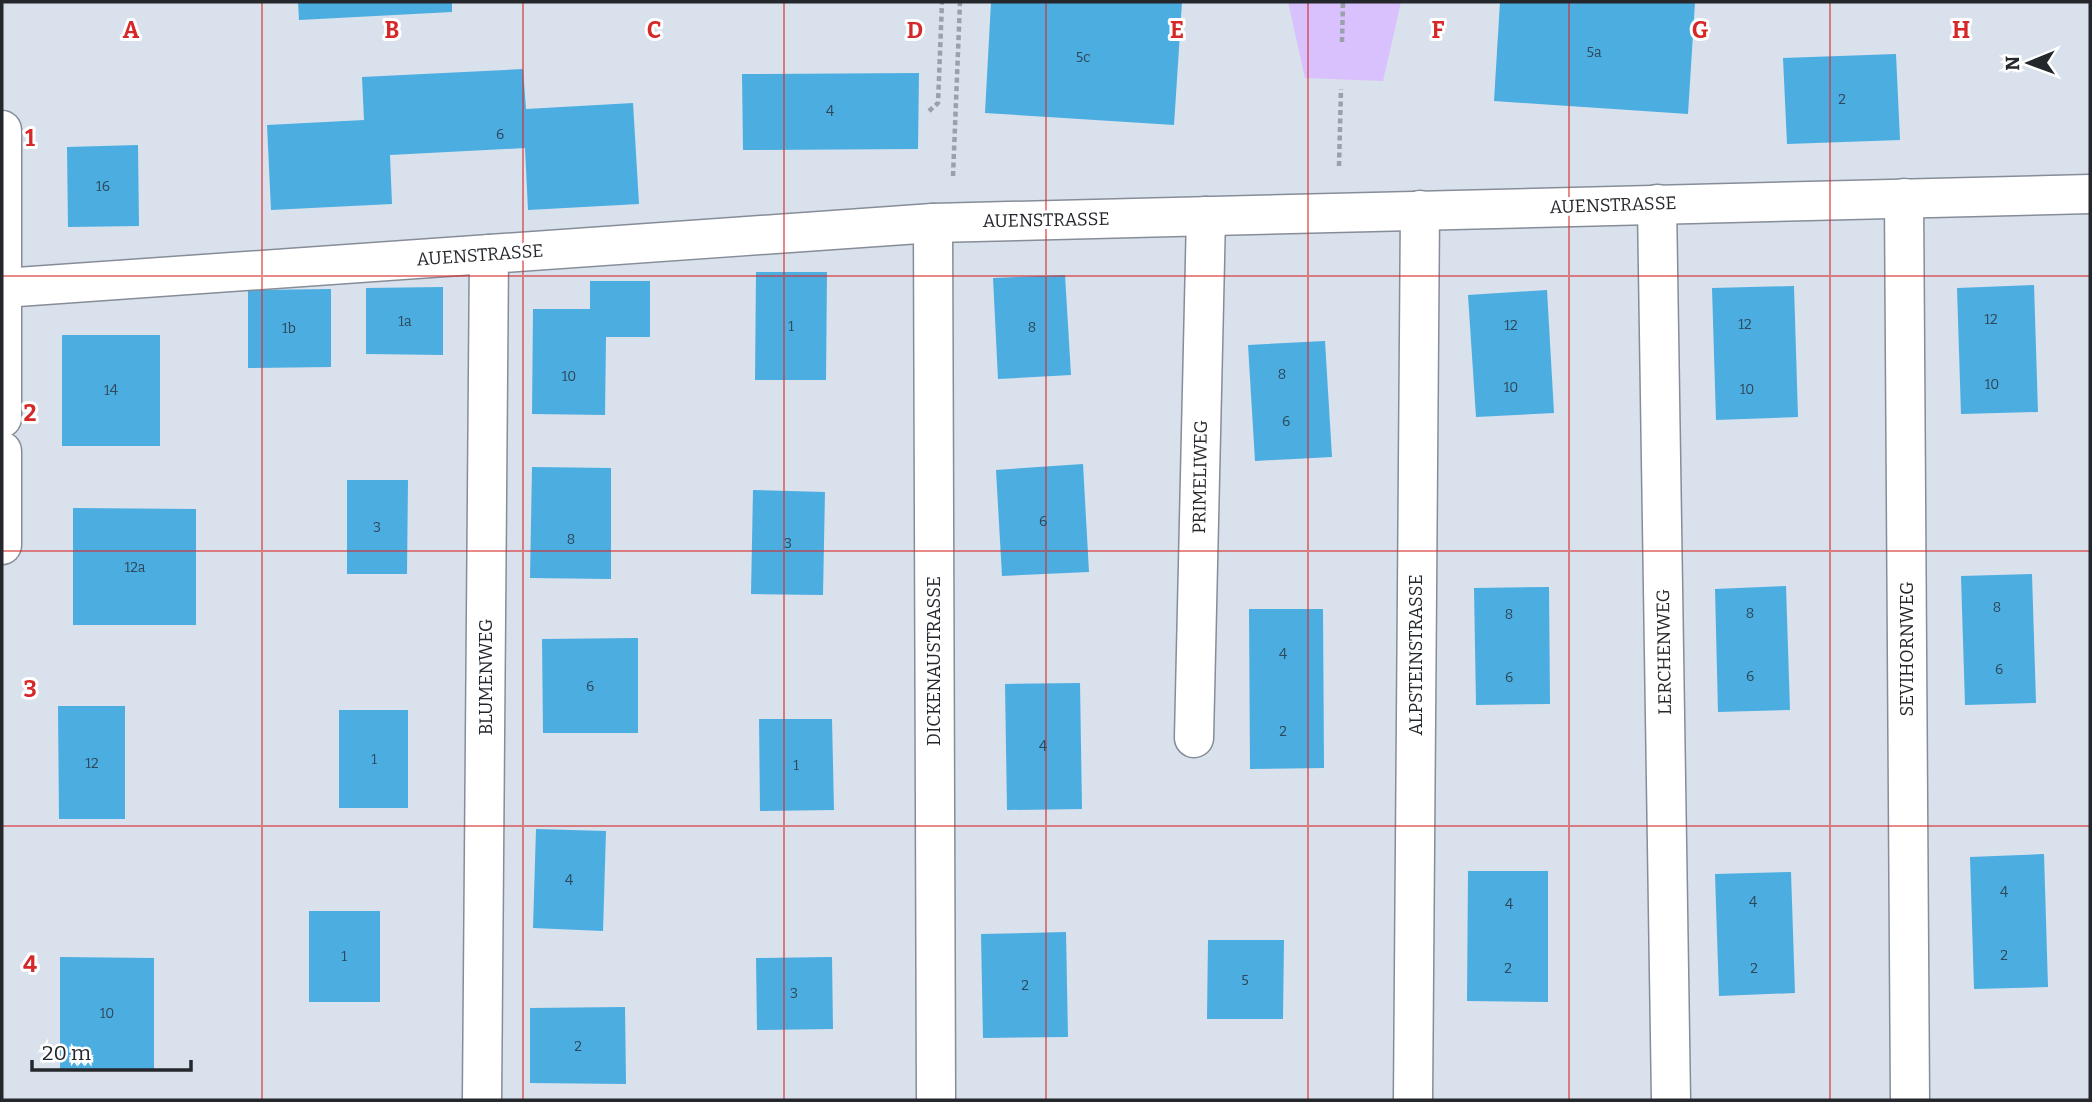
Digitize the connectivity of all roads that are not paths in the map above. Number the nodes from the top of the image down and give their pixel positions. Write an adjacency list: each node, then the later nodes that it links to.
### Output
1 (2, 130): 9 (street)
2 (2090, 194): 3 (street, AUENSTRASSE)
3 (1904, 198): 4 (street, AUENSTRASSE); 18 (street, SEVIHORNWEG)
4 (1657, 204): 5 (street, AUENSTRASSE); 17 (street, LERCHENWEG)
5 (1420, 211): 6 (street, AUENSTRASSE); 16 (street, ALPSTEINSTRASSE)
6 (1206, 216): 7 (street, AUENSTRASSE); 13 (street, PRIMELIWEG)
7 (942, 222): 8 (street, AUENSTRASSE); 15 (street, DICKENAUSTRASSE)
8 (489, 254): 9 (street, AUENSTRASSE); 14 (street, BLUMENWEG)
9 (3, 288): 10 (street)
10 (2, 418)
11 (2, 450): 12 (street)
12 (2, 545)
13 (1194, 738)
14 (482, 1100)
15 (936, 1100)
16 (1413, 1100)
17 (1671, 1100)
18 (1910, 1100)

